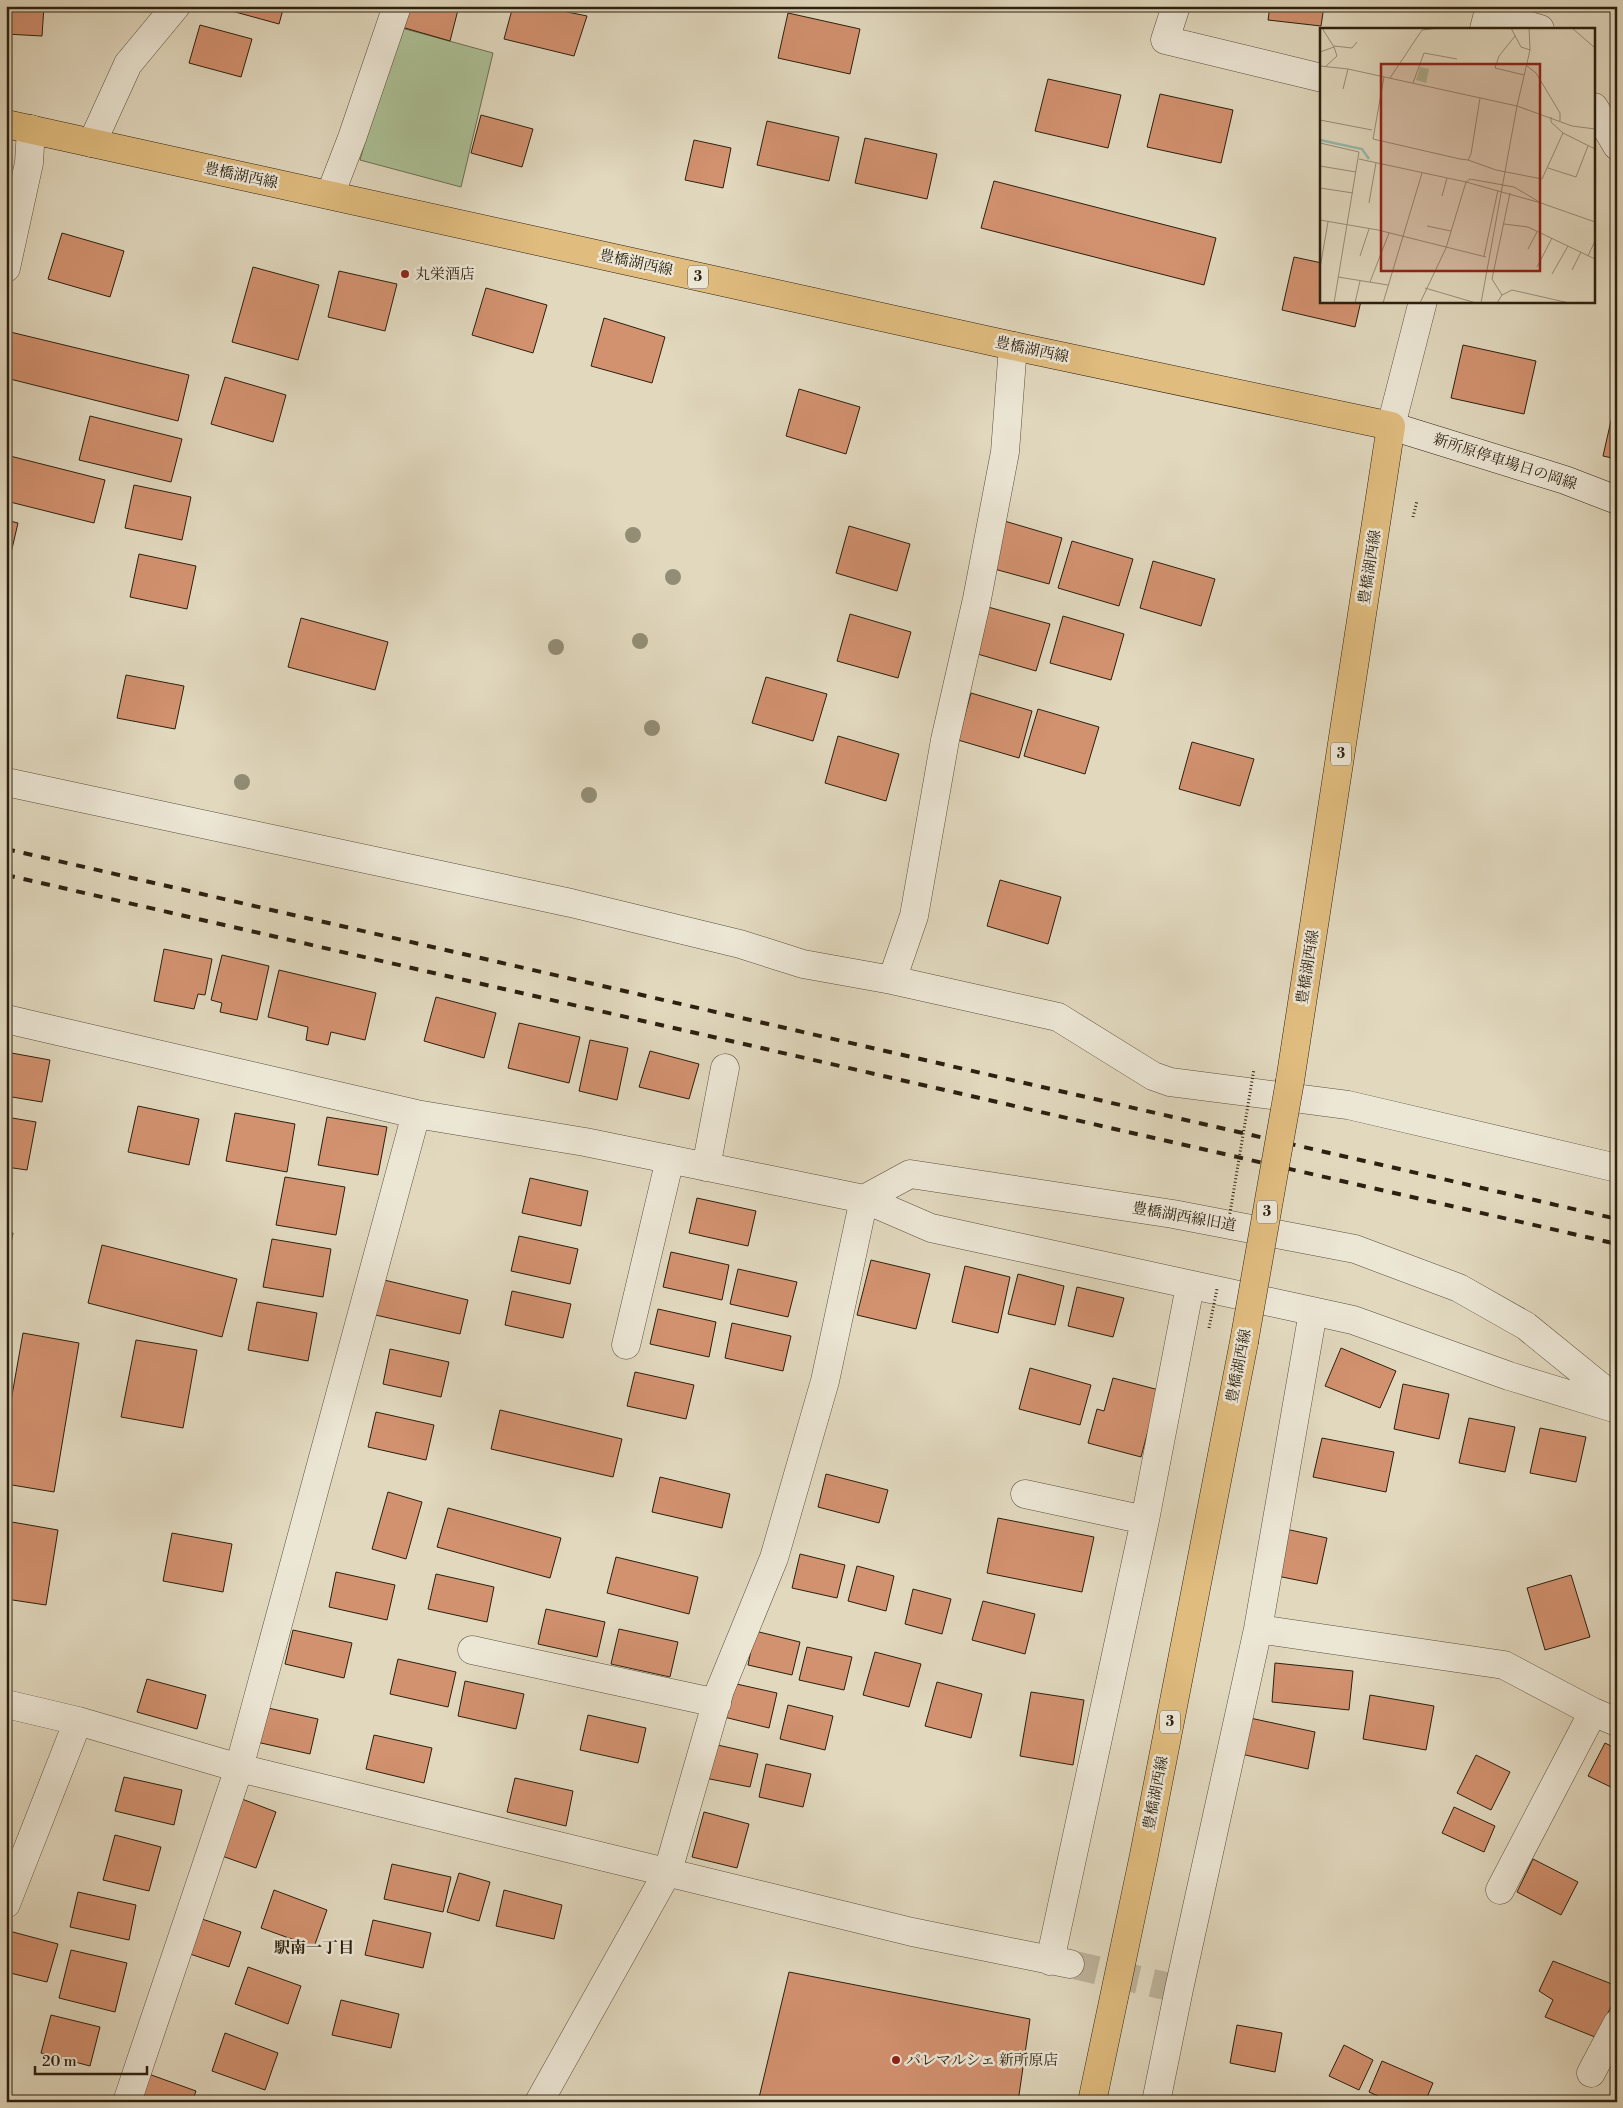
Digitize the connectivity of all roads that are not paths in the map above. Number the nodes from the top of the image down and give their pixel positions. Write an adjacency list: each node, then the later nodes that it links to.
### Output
1 (176, 6): 9 (street)
2 (397, 6): 11 (street)
3 (1176, 6): 6 (street)
4 (1487, 16): 5 (street)
5 (1536, 28)
6 (1320, 78)
7 (1596, 110): 10 (street)
8 (19, 127): 9 (main road, 豊橋湖西線 / 3); 12 (street)
9 (92, 143): 11 (main road, 豊橋湖西線 / 3)
10 (1617, 146)
11 (330, 195): 14 (main road, 豊橋湖西線 / 3)
12 (6, 268)
13 (1423, 302): 15 (street)
14 (1013, 346): 15 (main road, 豊橋湖西線 / 3); 18 (street)
15 (1392, 426): 16 (street, 新所原停車場日の岡線); 47 (main road, 豊橋湖西線 / 3, bridge)
16 (1617, 500)
17 (6, 782): 18 (street)
18 (892, 980): 24 (street)
19 (6, 1019): 21 (street)
20 (725, 1068): 23 (street)
21 (416, 1114): 22 (street); 39 (street)
22 (670, 1159): 23 (street); 28 (street)
23 (706, 1167): 25 (street)
24 (1617, 1168)
25 (864, 1199): 26 (street); 29 (street, 豊橋湖西線旧道); 35 (street)
26 (1190, 1286): 27 (street); 32 (street)
27 (1313, 1312): 30 (street); 33 (street)
28 (626, 1345)
29 (1617, 1400)
30 (1617, 1410)
31 (1025, 1494): 32 (street)
32 (1145, 1520): 40 (street)
33 (1258, 1629): 37 (street); 48 (street)
34 (472, 1650): 35 (street)
35 (717, 1703): 40 (street)
36 (6, 1704): 38 (street)
37 (1605, 1717): 41 (street)
38 (78, 1722): 39 (street); 42 (street)
39 (239, 1768): 40 (street); 45 (street)
40 (668, 1871): 46 (street)
41 (1500, 1890)
42 (6, 1904)
43 (1617, 2024): 44 (street)
44 (1592, 2073)
45 (127, 2102)
46 (539, 2102)
47 (1092, 2102)
48 (1156, 2102)

